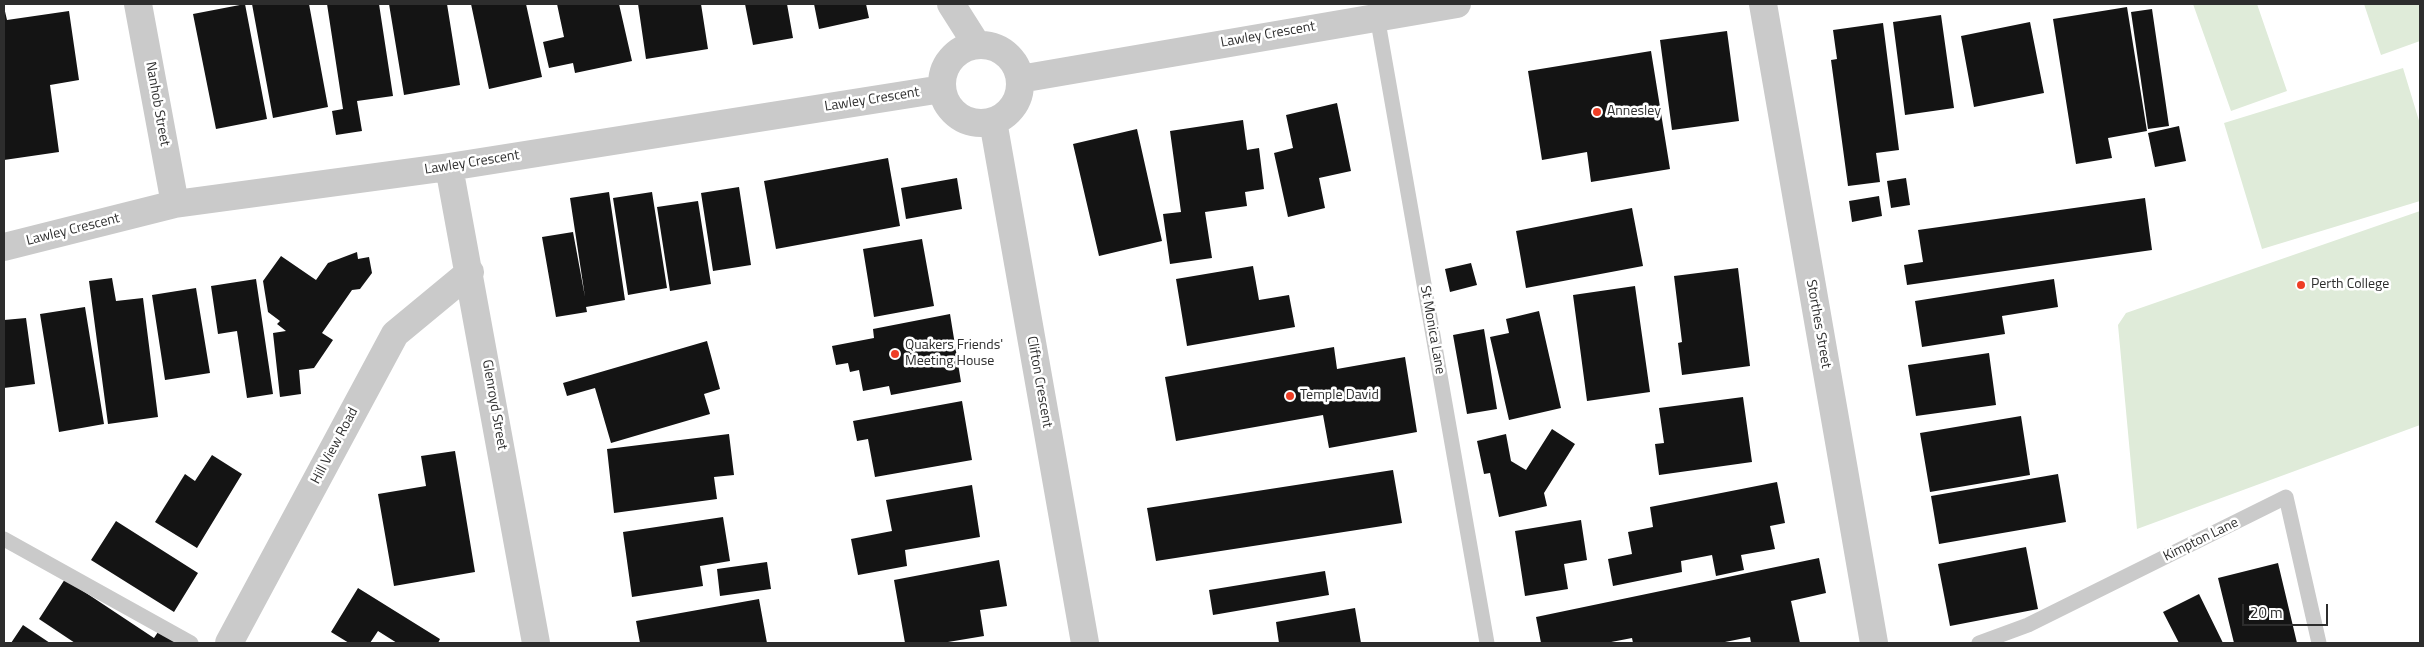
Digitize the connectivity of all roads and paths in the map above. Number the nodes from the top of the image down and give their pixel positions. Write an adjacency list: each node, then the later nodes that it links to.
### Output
1 (138, 4): 11 (street, Nanhob Street)
2 (951, 4): 6 (street)
3 (1458, 4): 5 (street, Lawley Crescent)
4 (1763, 4): 20 (street, Storthes Street)
5 (1377, 16): 7 (street, Lawley Crescent); 19 (lane, St Monica Lane)
6 (977, 45): 7 (street); 8 (street)
7 (1020, 79): 9 (street)
8 (942, 89): 9 (street); 10 (street, Lawley Crescent)
9 (992, 122): 18 (street, Clifton Crescent)
10 (449, 167): 11 (street, Lawley Crescent); 13 (street, Glenroyd Street)
11 (175, 204): 12 (street, Lawley Crescent)
12 (4, 247)
13 (470, 272): 16 (street, Hill View Road); 17 (street, Glenroyd Street)
14 (4, 539): 15 (lane)
15 (191, 643)
16 (229, 643)
17 (536, 643)
18 (1084, 643)
19 (1487, 643)
20 (1874, 643)
21 (1979, 643): 22 (lane, Kimpton Lane)
22 (2319, 643)

